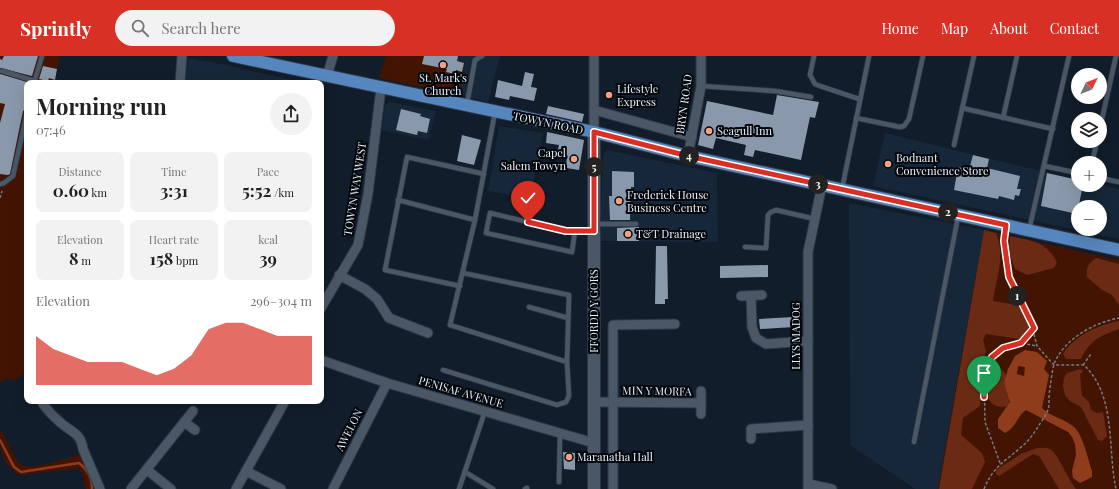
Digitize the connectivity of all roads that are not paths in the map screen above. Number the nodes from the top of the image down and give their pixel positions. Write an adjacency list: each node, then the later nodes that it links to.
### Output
1 (42, 56): 18 (lane)
2 (182, 56): 19 (street)
3 (238, 56): 16 (main road, TOWYN ROAD)
4 (333, 56): 16 (street)
5 (482, 56): 24 (lane)
6 (594, 56): 26 (street)
7 (701, 56): 20 (street, BRYN ROAD)
8 (814, 56): 23 (lane)
9 (869, 56): 23 (lane)
10 (923, 56): 29 (lane)
11 (974, 56): 25 (lane)
12 (1017, 56): 30 (lane)
13 (1069, 56): 32 (lane)
14 (1116, 56): 28 (lane)
15 (2, 71): 17 (lane)
16 (328, 76): 21 (main road, TOWYN ROAD)
17 (28, 80)
18 (35, 80)
19 (180, 80)
20 (701, 86): 22 (lane); 34 (street, BRYN ROAD)
21 (381, 88): 24 (main road, TOWYN ROAD); 56 (street, TOWYN WAY WEST)
22 (810, 97)
23 (860, 99): 29 (lane)
24 (467, 106): 27 (main road, TOWYN ROAD)
25 (962, 108): 30 (lane); 35 (lane)
26 (594, 110): 33 (street); 34 (street)
27 (495, 112): 33 (main road, TOWYN ROAD); 39 (lane)
28 (1104, 112)
29 (856, 118): 44 (lane)
30 (1003, 118): 32 (lane)
31 (24, 126): 42 (lane)
32 (1053, 129): 37 (lane)
33 (594, 132): 36 (main road, TOWYN ROAD); 50 (street, FFORDD Y GORS)
34 (692, 138): 36 (street, BRYN ROAD)
35 (954, 145)
36 (688, 156): 43 (main road, TOWYN ROAD)
37 (1044, 166): 38 (lane); 51 (lane)
38 (1071, 172)
39 (484, 174): 45 (lane); 48 (lane)
40 (1107, 179): 41 (lane)
41 (1119, 182)
42 (0, 184)
43 (822, 185): 44 (main road, TOWYN ROAD); 47 (street, LLYS MADOG)
44 (842, 189): 46 (main road, TOWYN ROAD)
45 (398, 200): 48 (lane); 57 (lane)
46 (958, 215): 51 (main road, TOWYN ROAD); 85 (lane)
47 (815, 219): 53 (lane); 66 (street, LLYS MADOG)
48 (475, 220): 55 (lane)
49 (636, 224): 50 (lane)
50 (594, 228): 52 (lane); 72 (street, FFORDD Y GORS)
51 (1030, 230): 54 (main road, TOWYN ROAD)
52 (575, 231): 52 (lane)
53 (745, 247)
54 (1119, 250)
55 (463, 273): 57 (lane); 63 (lane)
56 (339, 275): 61 (street, TOWYN WAY WEST); 65 (street)
57 (460, 286): 68 (lane)
58 (762, 295): 60 (street)
59 (741, 296): 60 (street)
60 (751, 296): 66 (street)
61 (324, 302)
62 (529, 308): 63 (lane)
63 (568, 318): 68 (lane)
64 (675, 324): 73 (street, MIN Y MORFA)
65 (428, 334)
66 (808, 341): 81 (street, LLYS MADOG)
67 (324, 361): 70 (street, PENISAF AVENUE)
68 (567, 362): 69 (lane)
69 (443, 370)
70 (387, 383): 78 (street, PENISAF AVENUE); 97 (street, AWELON)
71 (701, 391): 74 (street, MIN Y MORFA)
72 (594, 402): 73 (street, MIN Y MORFA); 86 (street, FFORDD Y GORS)
73 (613, 402): 74 (street, MIN Y MORFA); 101 (street, MIN Y MORFA)
74 (700, 403): 79 (street, MIN Y MORFA)
75 (43, 404): 92 (street)
76 (283, 404): 88 (street)
77 (193, 411): 80 (street)
78 (485, 411): 83 (street, PENISAF AVENUE); 89 (lane)
79 (700, 414)
80 (184, 422): 82 (street); 87 (street)
81 (808, 425): 84 (street); 91 (street, LLYS MADOG)
82 (195, 430)
83 (560, 433): 86 (street, PENISAF AVENUE); 90 (lane)
84 (751, 438)
85 (914, 442)
86 (594, 443): 100 (street, FFORDD Y GORS)
87 (147, 470): 93 (street); 94 (street)
88 (246, 471): 95 (street); 96 (street)
89 (465, 472): 98 (lane); 99 (lane)
90 (559, 482)
91 (808, 487): 102 (street)
92 (100, 489)
93 (131, 489)
94 (171, 489)
95 (236, 489)
96 (281, 489)
97 (333, 489)
98 (459, 489)
99 (493, 489)
100 (594, 489)
101 (613, 489)
102 (832, 489)

